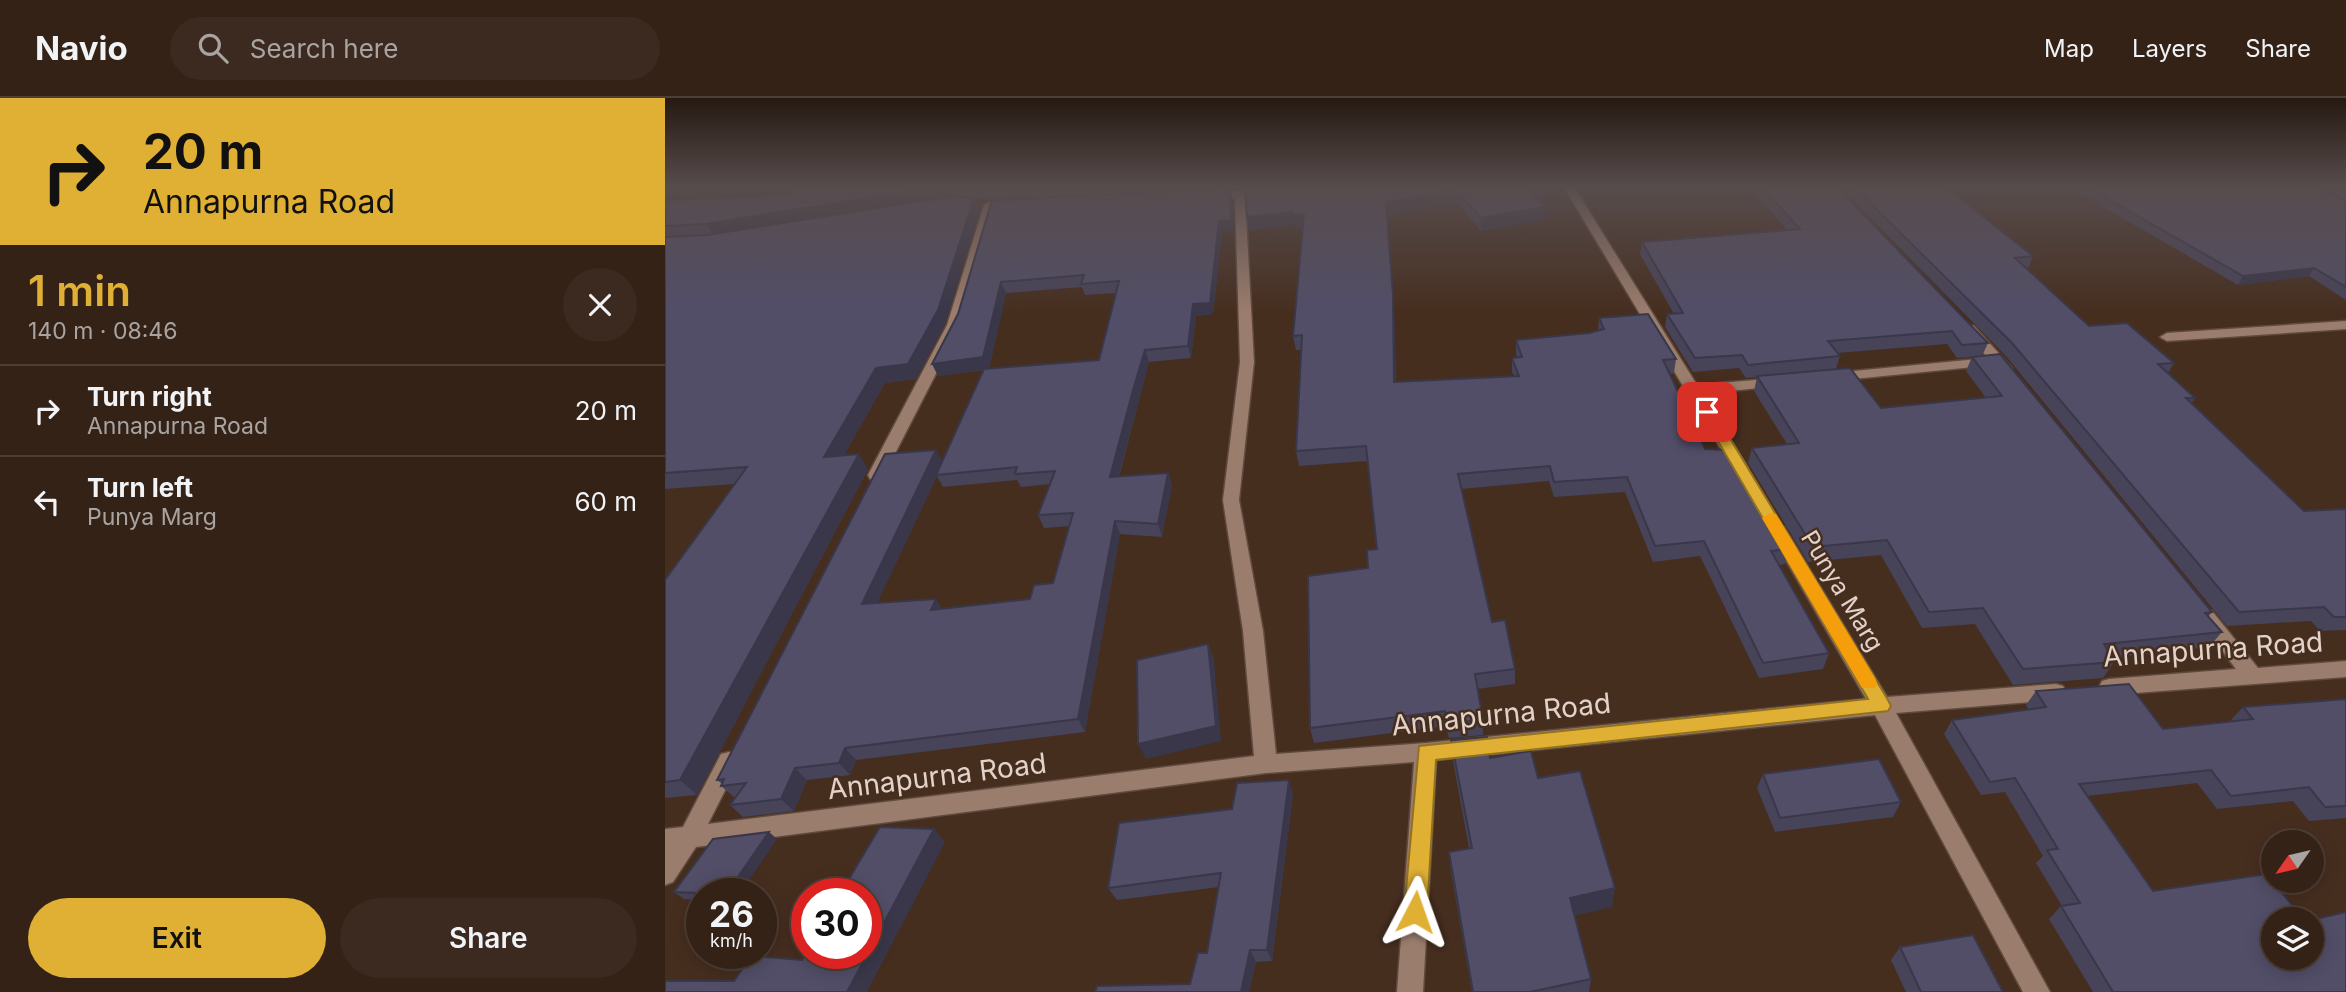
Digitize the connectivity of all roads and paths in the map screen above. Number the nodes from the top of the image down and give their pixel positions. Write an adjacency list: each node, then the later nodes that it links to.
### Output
1 (983, 229): 13 (street)
2 (1241, 229): 21 (street)
3 (1595, 229): 11 (street)
4 (1954, 313): 7 (street)
5 (2346, 325): 6 (street)
6 (2167, 337)
7 (1999, 361): 8 (street); 10 (street)
8 (1819, 378)
9 (1791, 381): 11 (street)
10 (2016, 382)
11 (1694, 390): 12 (street)
12 (1750, 484)
13 (865, 496)
14 (1770, 519): 18 (street, Punya Marg)
15 (2194, 602): 17 (street)
16 (2346, 669): 17 (street, Annapurna Road)
17 (2253, 676): 18 (street, Annapurna Road)
18 (1881, 706): 20 (street, Annapurna Road); 26 (street, Punya Marg)
19 (739, 741): 22 (street)
20 (1426, 752): 21 (street, Annapurna Road); 25 (street)
21 (1266, 764): 22 (street, Annapurna Road)
22 (689, 838): 23 (street, Annapurna Road); 24 (street)
23 (665, 840)
24 (665, 874)
25 (1410, 992)
26 (2038, 992)

